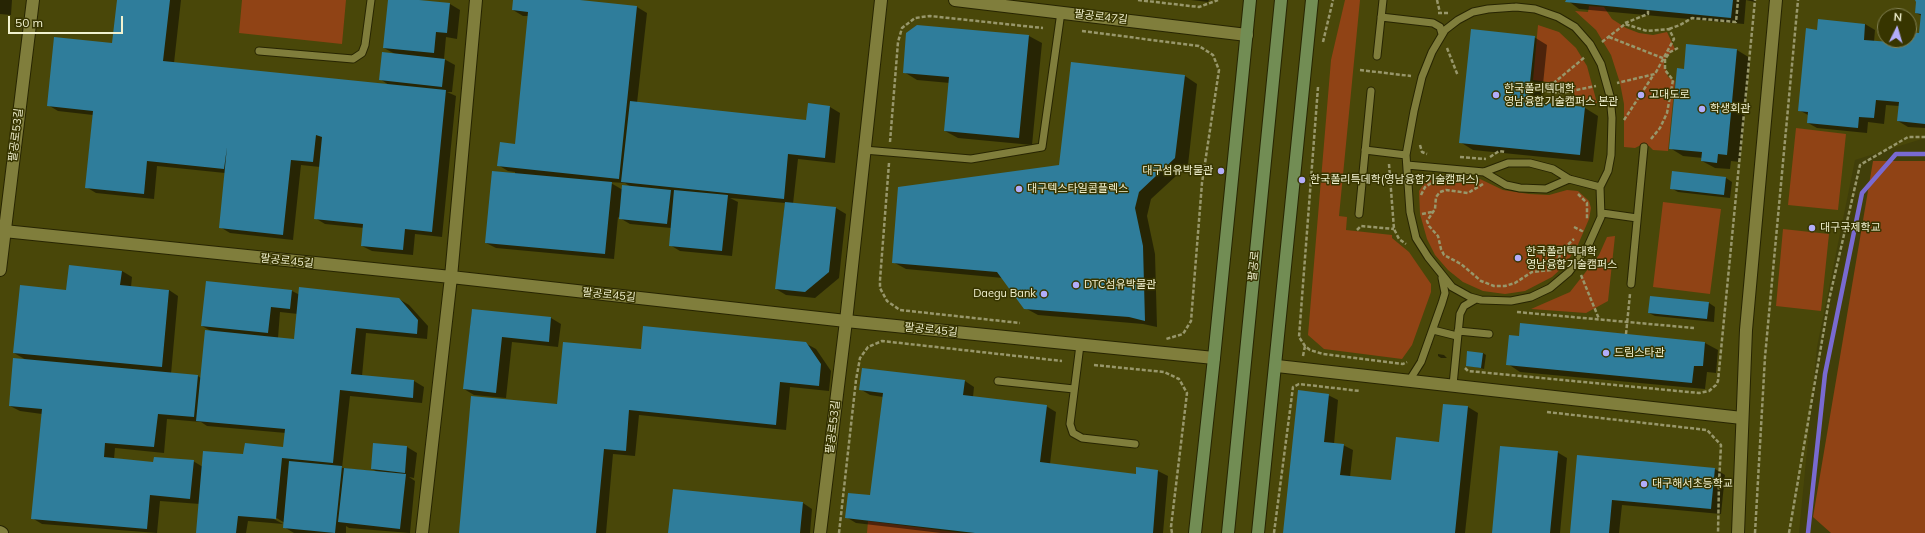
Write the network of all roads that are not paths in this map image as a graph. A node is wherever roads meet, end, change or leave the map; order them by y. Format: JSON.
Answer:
{"nodes":[{"id":1,"x":33,"y":0,"type":"edge"},
{"id":2,"x":371,"y":0,"type":"edge"},
{"id":3,"x":476,"y":0,"type":"edge"},
{"id":4,"x":880,"y":0,"type":"edge"},
{"id":5,"x":955,"y":0,"type":"edge"},
{"id":6,"x":1250,"y":0,"type":"edge"},
{"id":7,"x":1281,"y":0,"type":"edge"},
{"id":8,"x":1312,"y":0,"type":"edge"},
{"id":9,"x":1383,"y":0,"type":"edge"},
{"id":10,"x":1536,"y":0,"type":"edge"},
{"id":11,"x":1776,"y":0,"type":"edge"},
{"id":12,"x":1536,"y":9,"type":"junction"},
{"id":13,"x":1061,"y":12,"type":"junction"},
{"id":14,"x":1381,"y":17,"type":"junction"},
{"id":15,"x":1442,"y":34,"type":"junction"},
{"id":16,"x":1247,"y":35,"type":"junction"},
{"id":17,"x":259,"y":51,"type":"dead end"},
{"id":18,"x":1377,"y":56,"type":"dead end"},
{"id":19,"x":1371,"y":91,"type":"dead end"},
{"id":20,"x":1644,"y":147,"type":"road end"},
{"id":21,"x":864,"y":150,"type":"junction"},
{"id":22,"x":1365,"y":150,"type":"junction"},
{"id":23,"x":1406,"y":155,"type":"junction"},
{"id":24,"x":1407,"y":165,"type":"junction"},
{"id":25,"x":1484,"y":172,"type":"junction"},
{"id":26,"x":1569,"y":179,"type":"junction"},
{"id":27,"x":1600,"y":187,"type":"junction"},
{"id":28,"x":1602,"y":213,"type":"junction"},
{"id":29,"x":1359,"y":214,"type":"dead end"},
{"id":30,"x":1637,"y":218,"type":"junction"},
{"id":31,"x":4,"y":231,"type":"junction"},
{"id":32,"x":0,"y":270,"type":"edge"},
{"id":33,"x":1440,"y":274,"type":"junction"},
{"id":34,"x":451,"y":277,"type":"junction"},
{"id":35,"x":1631,"y":284,"type":"road end"},
{"id":36,"x":1476,"y":299,"type":"junction"},
{"id":37,"x":846,"y":321,"type":"junction"},
{"id":38,"x":1433,"y":330,"type":"junction"},
{"id":39,"x":1458,"y":334,"type":"junction"},
{"id":40,"x":1489,"y":334,"type":"dead end"},
{"id":41,"x":1080,"y":345,"type":"junction"},
{"id":42,"x":1214,"y":358,"type":"junction"},
{"id":43,"x":1277,"y":366,"type":"junction"},
{"id":44,"x":998,"y":381,"type":"dead end"},
{"id":45,"x":1409,"y":381,"type":"junction"},
{"id":46,"x":1453,"y":385,"type":"junction"},
{"id":47,"x":1074,"y":389,"type":"junction"},
{"id":48,"x":1742,"y":418,"type":"junction"},
{"id":49,"x":1135,"y":444,"type":"dead end"},
{"id":50,"x":422,"y":533,"type":"edge"},
{"id":51,"x":820,"y":533,"type":"edge"},
{"id":52,"x":1195,"y":533,"type":"edge"},
{"id":53,"x":1228,"y":533,"type":"edge"},
{"id":54,"x":1258,"y":533,"type":"edge"},
{"id":55,"x":1738,"y":533,"type":"edge"}],
"edges":[{"from":1,"to":31,"type":"street","name":"팔공로53길"},
{"from":2,"to":17,"type":"lane"},
{"from":3,"to":34,"type":"street"},
{"from":4,"to":21,"type":"street","name":"팔공로53길"},
{"from":5,"to":13,"type":"street","name":"팔공로47길"},
{"from":6,"to":16,"type":"main road"},
{"from":7,"to":53,"type":"main road","name":"팔공로"},
{"from":8,"to":43,"type":"main road"},
{"from":9,"to":14,"type":"lane"},
{"from":10,"to":12,"type":"lane"},
{"from":11,"to":48,"type":"street"},
{"from":12,"to":15,"type":"lane"},
{"from":12,"to":27,"type":"lane"},
{"from":13,"to":16,"type":"street","name":"팔공로47길"},
{"from":13,"to":21,"type":"lane"},
{"from":14,"to":15,"type":"lane"},
{"from":14,"to":18,"type":"lane"},
{"from":15,"to":23,"type":"lane"},
{"from":16,"to":42,"type":"main road"},
{"from":19,"to":22,"type":"lane"},
{"from":20,"to":30,"type":"lane"},
{"from":21,"to":37,"type":"street","name":"팔공로53길"},
{"from":22,"to":23,"type":"lane"},
{"from":22,"to":29,"type":"lane"},
{"from":23,"to":24,"type":"lane"},
{"from":24,"to":25,"type":"lane"},
{"from":24,"to":33,"type":"lane"},
{"from":25,"to":26,"type":"lane"},
{"from":25,"to":26,"type":"lane"},
{"from":26,"to":27,"type":"lane"},
{"from":27,"to":28,"type":"lane"},
{"from":28,"to":30,"type":"lane"},
{"from":28,"to":36,"type":"lane"},
{"from":30,"to":35,"type":"lane"},
{"from":31,"to":32,"type":"street","name":"팔공로53길"},
{"from":31,"to":34,"type":"street","name":"팔공로45길"},
{"from":33,"to":36,"type":"lane"},
{"from":33,"to":38,"type":"lane"},
{"from":34,"to":37,"type":"street","name":"팔공로45길"},
{"from":34,"to":50,"type":"street"},
{"from":36,"to":39,"type":"lane"},
{"from":37,"to":41,"type":"street","name":"팔공로45길"},
{"from":37,"to":51,"type":"street","name":"팔공로53길"},
{"from":38,"to":39,"type":"lane"},
{"from":38,"to":45,"type":"lane"},
{"from":39,"to":40,"type":"lane"},
{"from":39,"to":46,"type":"lane"},
{"from":41,"to":42,"type":"street","name":"팔공로45길"},
{"from":41,"to":47,"type":"lane"},
{"from":42,"to":52,"type":"main road"},
{"from":43,"to":45,"type":"street"},
{"from":43,"to":54,"type":"main road"},
{"from":44,"to":47,"type":"lane"},
{"from":45,"to":46,"type":"street"},
{"from":46,"to":48,"type":"street"},
{"from":47,"to":49,"type":"lane"},
{"from":48,"to":55,"type":"street"}]}
